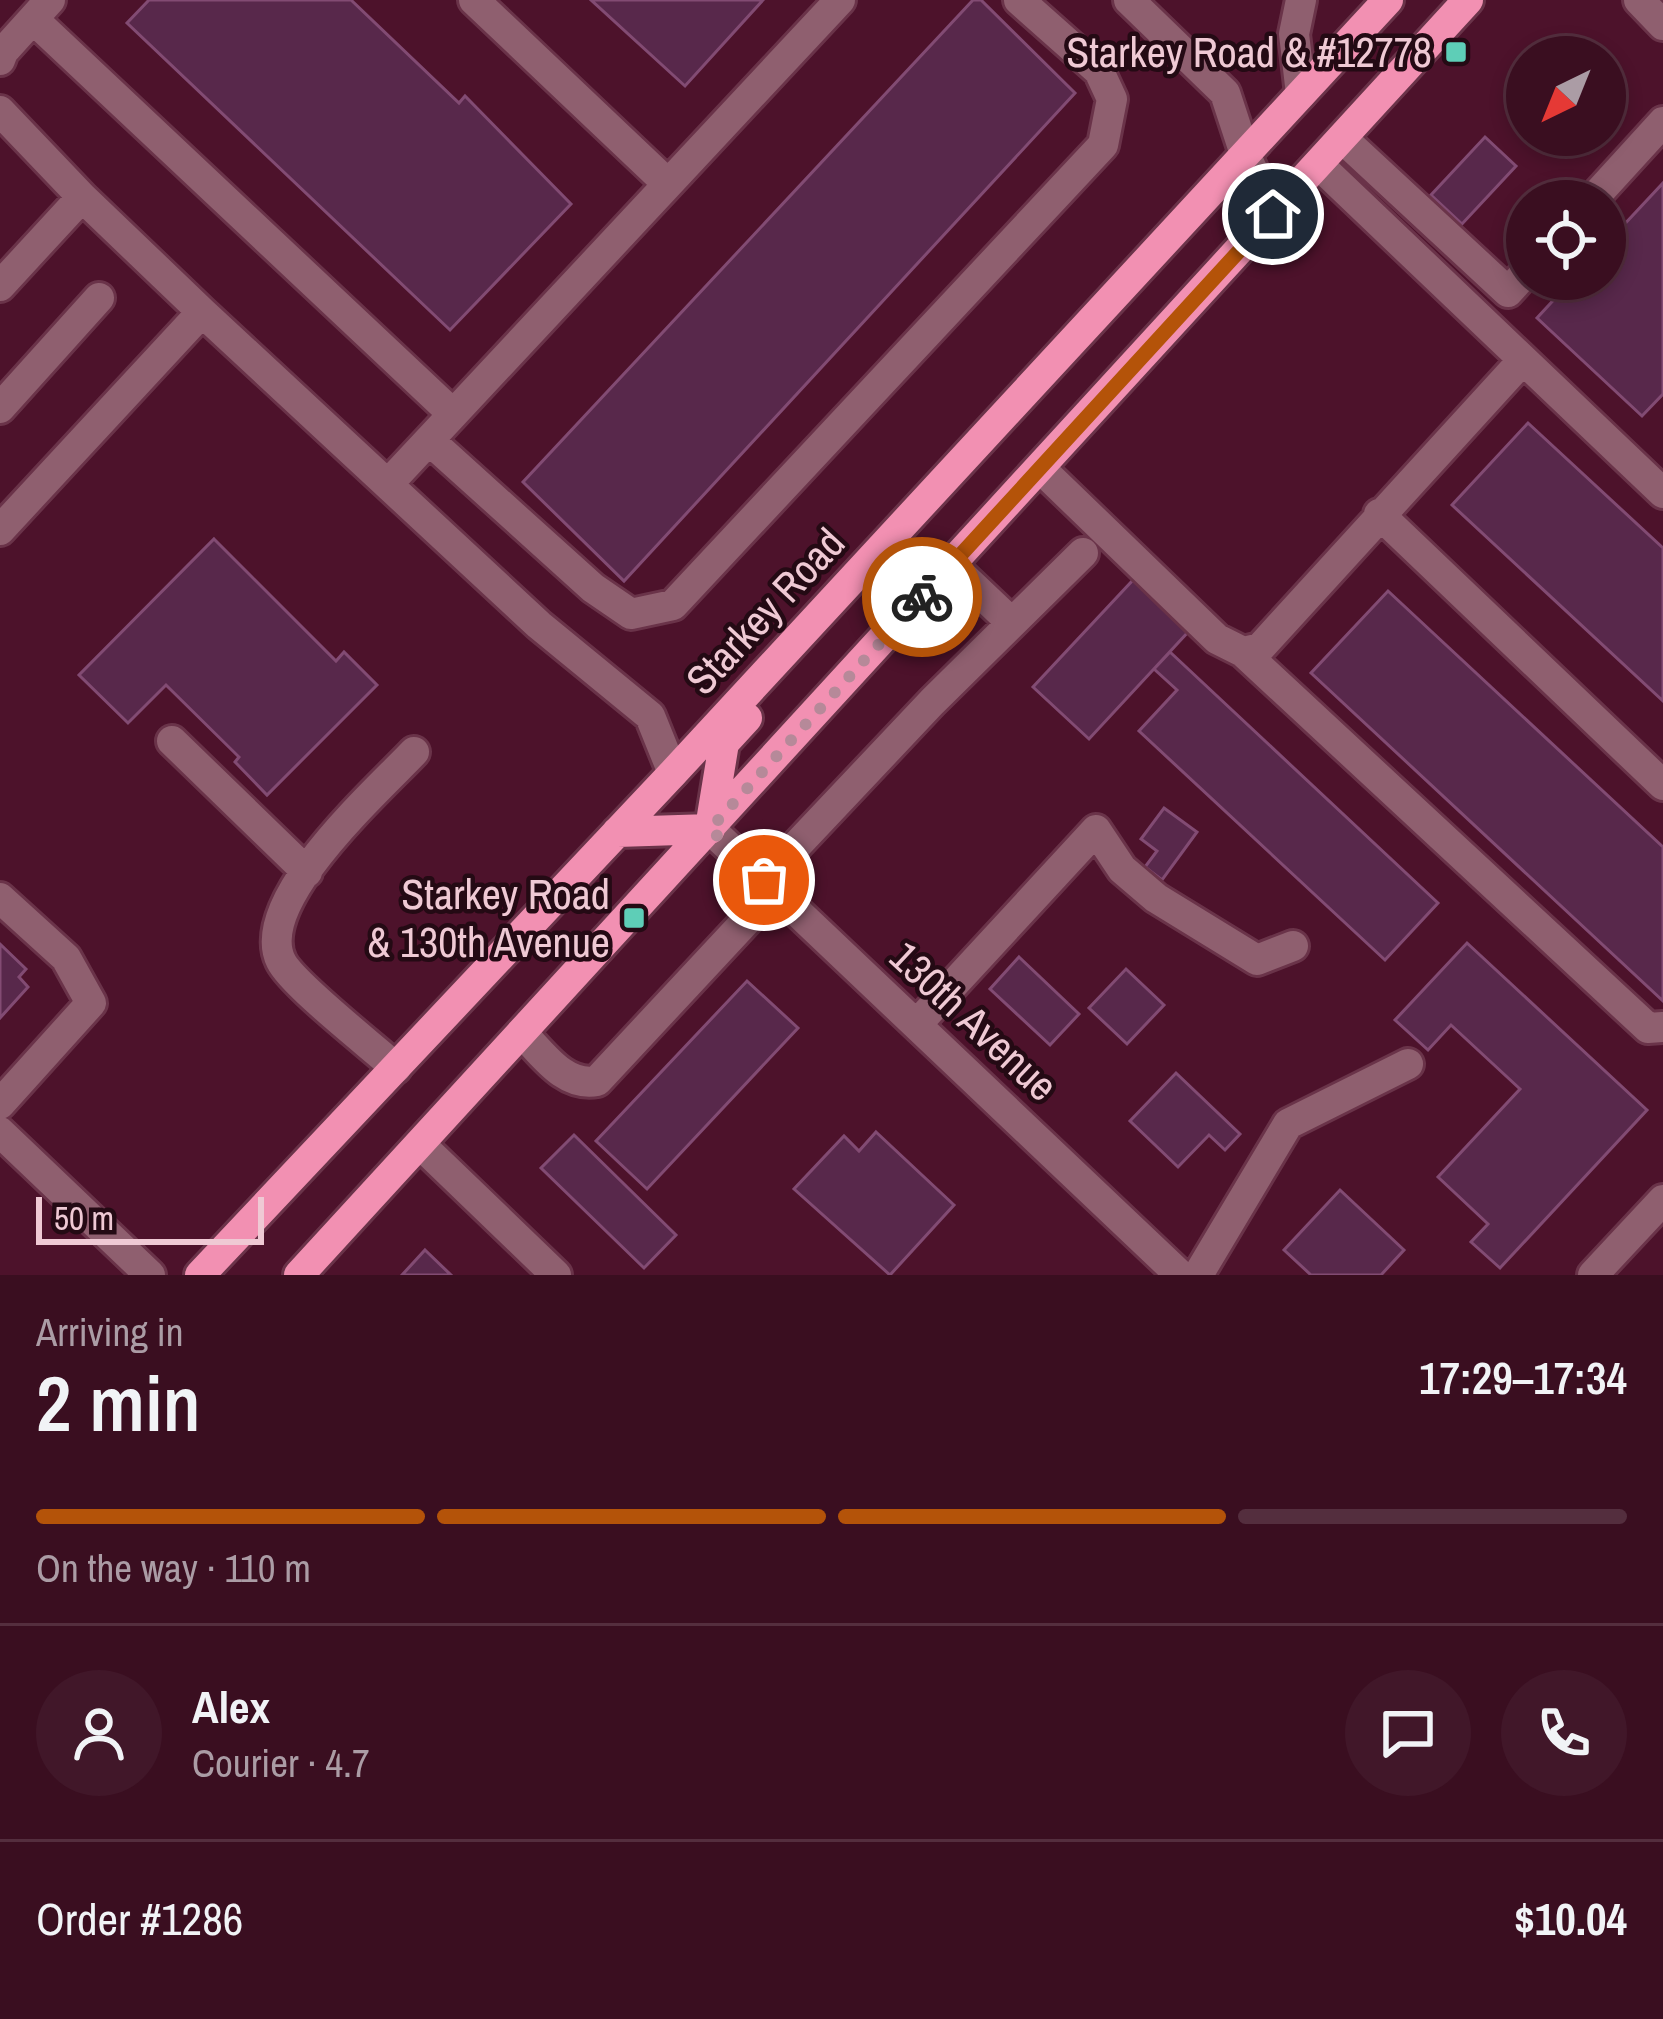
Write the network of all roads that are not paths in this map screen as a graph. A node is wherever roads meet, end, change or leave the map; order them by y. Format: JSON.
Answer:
{"nodes":[{"id":1,"x":474,"y":0,"type":"edge"},
{"id":2,"x":840,"y":0,"type":"edge"},
{"id":3,"x":1019,"y":0,"type":"edge"},
{"id":4,"x":1129,"y":0,"type":"edge"},
{"id":5,"x":1300,"y":0,"type":"edge"},
{"id":6,"x":1388,"y":0,"type":"edge"},
{"id":7,"x":1468,"y":0,"type":"edge"},
{"id":8,"x":1639,"y":0,"type":"edge"},
{"id":9,"x":41,"y":9,"type":"edge"},
{"id":10,"x":1663,"y":25,"type":"edge"},
{"id":11,"x":0,"y":60,"type":"edge"},
{"id":12,"x":1300,"y":94,"type":"junction"},
{"id":13,"x":0,"y":111,"type":"edge"},
{"id":14,"x":1663,"y":122,"type":"edge"},
{"id":15,"x":1342,"y":138,"type":"junction"},
{"id":16,"x":1245,"y":154,"type":"junction"},
{"id":17,"x":1318,"y":164,"type":"junction"},
{"id":18,"x":1610,"y":180,"type":"edge"},
{"id":19,"x":668,"y":184,"type":"junction"},
{"id":20,"x":82,"y":197,"type":"junction"},
{"id":21,"x":1273,"y":214,"type":"junction"},
{"id":22,"x":0,"y":286,"type":"edge"},
{"id":23,"x":1506,"y":290,"type":"edge"},
{"id":24,"x":99,"y":298,"type":"dead end"},
{"id":25,"x":202,"y":312,"type":"junction"},
{"id":26,"x":1522,"y":362,"type":"junction"},
{"id":27,"x":0,"y":409,"type":"edge"},
{"id":28,"x":453,"y":414,"type":"junction"},
{"id":29,"x":429,"y":440,"type":"junction"},
{"id":30,"x":1040,"y":468,"type":"junction"},
{"id":31,"x":388,"y":484,"type":"junction"},
{"id":32,"x":1663,"y":494,"type":"edge"},
{"id":33,"x":1379,"y":514,"type":"junction"},
{"id":34,"x":0,"y":530,"type":"edge"},
{"id":35,"x":1083,"y":553,"type":"dead end"},
{"id":36,"x":951,"y":565,"type":"junction"},
{"id":37,"x":840,"y":592,"type":"junction"},
{"id":38,"x":1011,"y":622,"type":"junction"},
{"id":39,"x":1243,"y":652,"type":"junction"},
{"id":40,"x":172,"y":741,"type":"dead end"},
{"id":41,"x":414,"y":752,"type":"dead end"},
{"id":42,"x":673,"y":773,"type":"junction"},
{"id":43,"x":1663,"y":784,"type":"edge"},
{"id":44,"x":710,"y":829,"type":"junction"},
{"id":45,"x":617,"y":832,"type":"junction"},
{"id":46,"x":307,"y":872,"type":"junction"},
{"id":47,"x":769,"y":885,"type":"junction"},
{"id":48,"x":0,"y":898,"type":"edge"},
{"id":49,"x":1293,"y":946,"type":"dead end"},
{"id":50,"x":916,"y":1024,"type":"junction"},
{"id":51,"x":1663,"y":1027,"type":"edge"},
{"id":52,"x":522,"y":1033,"type":"junction"},
{"id":53,"x":1408,"y":1064,"type":"dead end"},
{"id":54,"x":396,"y":1067,"type":"junction"},
{"id":55,"x":0,"y":1104,"type":"edge"},
{"id":56,"x":0,"y":1132,"type":"edge"},
{"id":57,"x":420,"y":1144,"type":"junction"},
{"id":58,"x":1663,"y":1200,"type":"edge"},
{"id":59,"x":149,"y":1275,"type":"edge"},
{"id":60,"x":200,"y":1275,"type":"edge"},
{"id":61,"x":299,"y":1275,"type":"edge"},
{"id":62,"x":556,"y":1275,"type":"edge"},
{"id":63,"x":1180,"y":1275,"type":"edge"},
{"id":64,"x":1198,"y":1275,"type":"edge"},
{"id":65,"x":1593,"y":1275,"type":"edge"}],
"edges":[{"from":1,"to":19,"type":"street"},
{"from":2,"to":19,"type":"street"},
{"from":3,"to":29,"type":"street"},
{"from":4,"to":16,"type":"street"},
{"from":5,"to":12,"type":"street"},
{"from":6,"to":12,"type":"main road","name":"Starkey Road"},
{"from":7,"to":15,"type":"main road"},
{"from":8,"to":10,"type":"street"},
{"from":9,"to":11,"type":"street"},
{"from":9,"to":28,"type":"street"},
{"from":12,"to":16,"type":"main road","name":"Starkey Road"},
{"from":13,"to":20,"type":"street"},
{"from":14,"to":18,"type":"street"},
{"from":15,"to":17,"type":"main road"},
{"from":15,"to":23,"type":"street"},
{"from":16,"to":21,"type":"street"},
{"from":16,"to":37,"type":"main road","name":"Starkey Road"},
{"from":17,"to":21,"type":"main road"},
{"from":17,"to":26,"type":"street"},
{"from":19,"to":28,"type":"street"},
{"from":20,"to":22,"type":"street"},
{"from":20,"to":25,"type":"street"},
{"from":21,"to":30,"type":"main road"},
{"from":24,"to":27,"type":"street"},
{"from":25,"to":31,"type":"street"},
{"from":25,"to":34,"type":"street"},
{"from":26,"to":32,"type":"street"},
{"from":26,"to":33,"type":"street"},
{"from":28,"to":29,"type":"street"},
{"from":29,"to":31,"type":"street"},
{"from":30,"to":36,"type":"main road"},
{"from":30,"to":39,"type":"street"},
{"from":31,"to":42,"type":"street"},
{"from":33,"to":39,"type":"street"},
{"from":33,"to":43,"type":"street"},
{"from":35,"to":38,"type":"street"},
{"from":36,"to":38,"type":"street"},
{"from":36,"to":44,"type":"main road"},
{"from":37,"to":42,"type":"main road","name":"Starkey Road"},
{"from":37,"to":44,"type":"main road"},
{"from":38,"to":47,"type":"street"},
{"from":39,"to":51,"type":"street"},
{"from":40,"to":46,"type":"street"},
{"from":41,"to":46,"type":"street"},
{"from":42,"to":45,"type":"main road","name":"Starkey Road"},
{"from":44,"to":45,"type":"main road"},
{"from":44,"to":47,"type":"street","name":"130th Avenue"},
{"from":44,"to":52,"type":"main road"},
{"from":45,"to":54,"type":"main road","name":"Starkey Road"},
{"from":46,"to":54,"type":"street"},
{"from":47,"to":50,"type":"street","name":"130th Avenue"},
{"from":47,"to":52,"type":"street"},
{"from":48,"to":55,"type":"street"},
{"from":49,"to":50,"type":"street"},
{"from":50,"to":63,"type":"street","name":"130th Avenue"},
{"from":52,"to":57,"type":"main road"},
{"from":53,"to":64,"type":"street"},
{"from":54,"to":60,"type":"main road","name":"Starkey Road"},
{"from":56,"to":59,"type":"street"},
{"from":57,"to":61,"type":"main road"},
{"from":57,"to":62,"type":"street"},
{"from":58,"to":65,"type":"street"}]}
